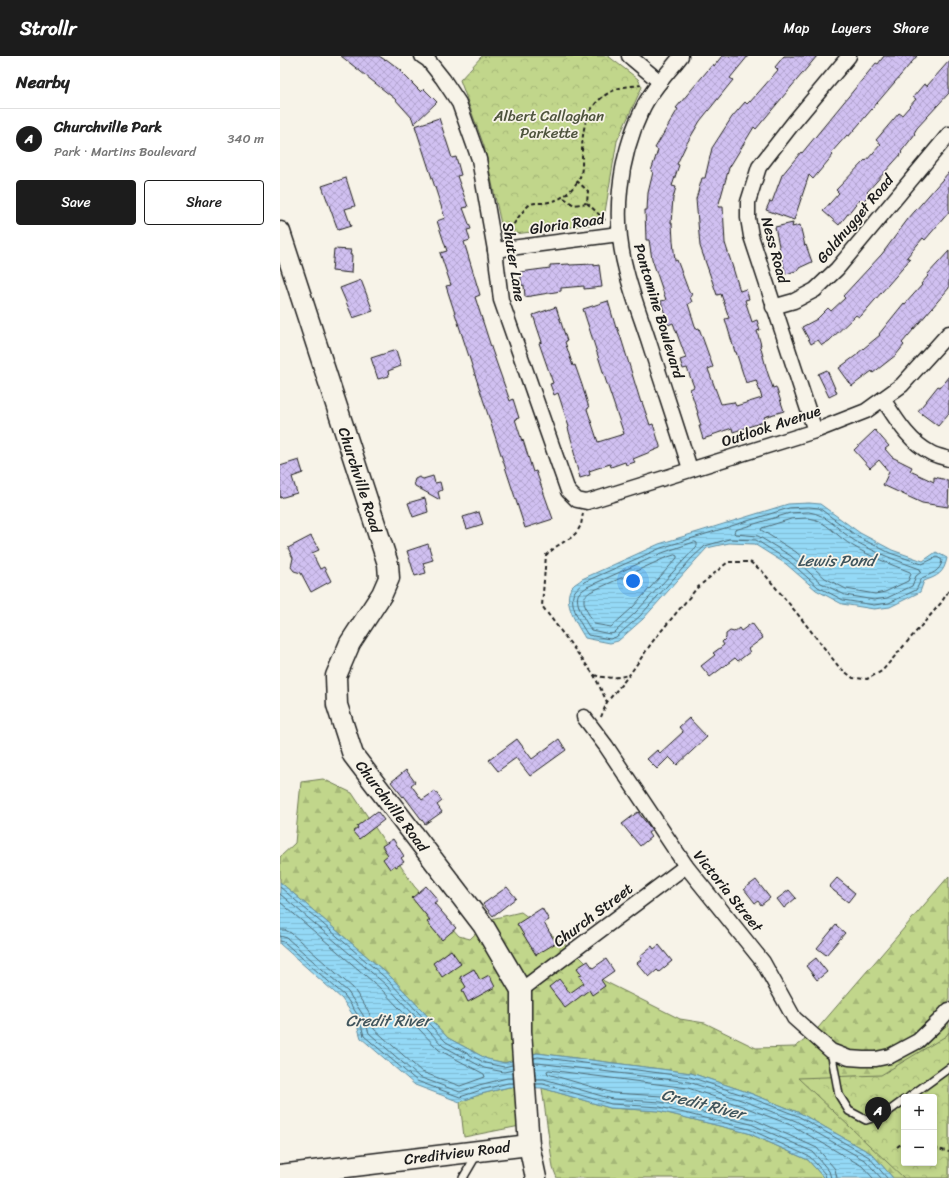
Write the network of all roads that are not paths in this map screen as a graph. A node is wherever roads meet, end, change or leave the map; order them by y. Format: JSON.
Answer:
{"nodes":[{"id":1,"x":422,"y":56,"type":"edge"},
{"id":2,"x":629,"y":56,"type":"edge"},
{"id":3,"x":682,"y":56,"type":"edge"},
{"id":4,"x":849,"y":56,"type":"edge"},
{"id":5,"x":660,"y":82,"type":"junction"},
{"id":6,"x":949,"y":134,"type":"edge"},
{"id":7,"x":280,"y":232,"type":"edge"},
{"id":8,"x":619,"y":234,"type":"junction"},
{"id":9,"x":495,"y":250,"type":"junction"},
{"id":10,"x":773,"y":307,"type":"junction"},
{"id":11,"x":949,"y":333,"type":"edge"},
{"id":12,"x":883,"y":399,"type":"junction"},
{"id":13,"x":815,"y":431,"type":"junction"},
{"id":14,"x":949,"y":459,"type":"edge"},
{"id":15,"x":690,"y":469,"type":"junction"},
{"id":16,"x":582,"y":501,"type":"joint"},
{"id":17,"x":584,"y":717,"type":"dead end"},
{"id":18,"x":686,"y":866,"type":"junction"},
{"id":19,"x":521,"y":990,"type":"junction"},
{"id":20,"x":949,"y":1010,"type":"edge"},
{"id":21,"x":831,"y":1051,"type":"junction"},
{"id":22,"x":949,"y":1068,"type":"edge"},
{"id":23,"x":913,"y":1094,"type":"edge"},
{"id":24,"x":901,"y":1102,"type":"edge"},
{"id":25,"x":529,"y":1144,"type":"junction"},
{"id":26,"x":480,"y":1150,"type":"junction"},
{"id":27,"x":280,"y":1175,"type":"edge"},
{"id":28,"x":463,"y":1178,"type":"edge"},
{"id":29,"x":536,"y":1178,"type":"edge"}],
"edges":[{"from":1,"to":9,"type":"street","name":"Shuter Lane"},
{"from":2,"to":5,"type":"street"},
{"from":3,"to":5,"type":"street","name":"Pantomine Boulevard"},
{"from":4,"to":10,"type":"street","name":"Ness Road"},
{"from":5,"to":8,"type":"street","name":"Pantomine Boulevard"},
{"from":6,"to":10,"type":"street","name":"Goldnugget Road"},
{"from":7,"to":19,"type":"street","name":"Churchville Road"},
{"from":8,"to":9,"type":"street","name":"Gloria Road"},
{"from":8,"to":15,"type":"street","name":"Pantomine Boulevard"},
{"from":9,"to":16,"type":"street","name":"Shuter Lane"},
{"from":10,"to":13,"type":"street","name":"Ness Road"},
{"from":11,"to":12,"type":"street","name":"Outlook Avenue"},
{"from":12,"to":13,"type":"street","name":"Outlook Avenue"},
{"from":12,"to":14,"type":"street"},
{"from":13,"to":15,"type":"street","name":"Outlook Avenue"},
{"from":15,"to":16,"type":"street","name":"Outlook Avenue"},
{"from":17,"to":18,"type":"street","name":"Victoria Street"},
{"from":18,"to":19,"type":"street","name":"Church Street"},
{"from":18,"to":21,"type":"street","name":"Victoria Street"},
{"from":19,"to":25,"type":"street"},
{"from":20,"to":21,"type":"street"},
{"from":21,"to":24,"type":"lane"},
{"from":22,"to":23,"type":"lane"},
{"from":25,"to":26,"type":"street","name":"Creditview Road"},
{"from":25,"to":29,"type":"street","name":"Creditview Road"},
{"from":26,"to":27,"type":"street","name":"Creditview Road"},
{"from":26,"to":28,"type":"lane"}]}
